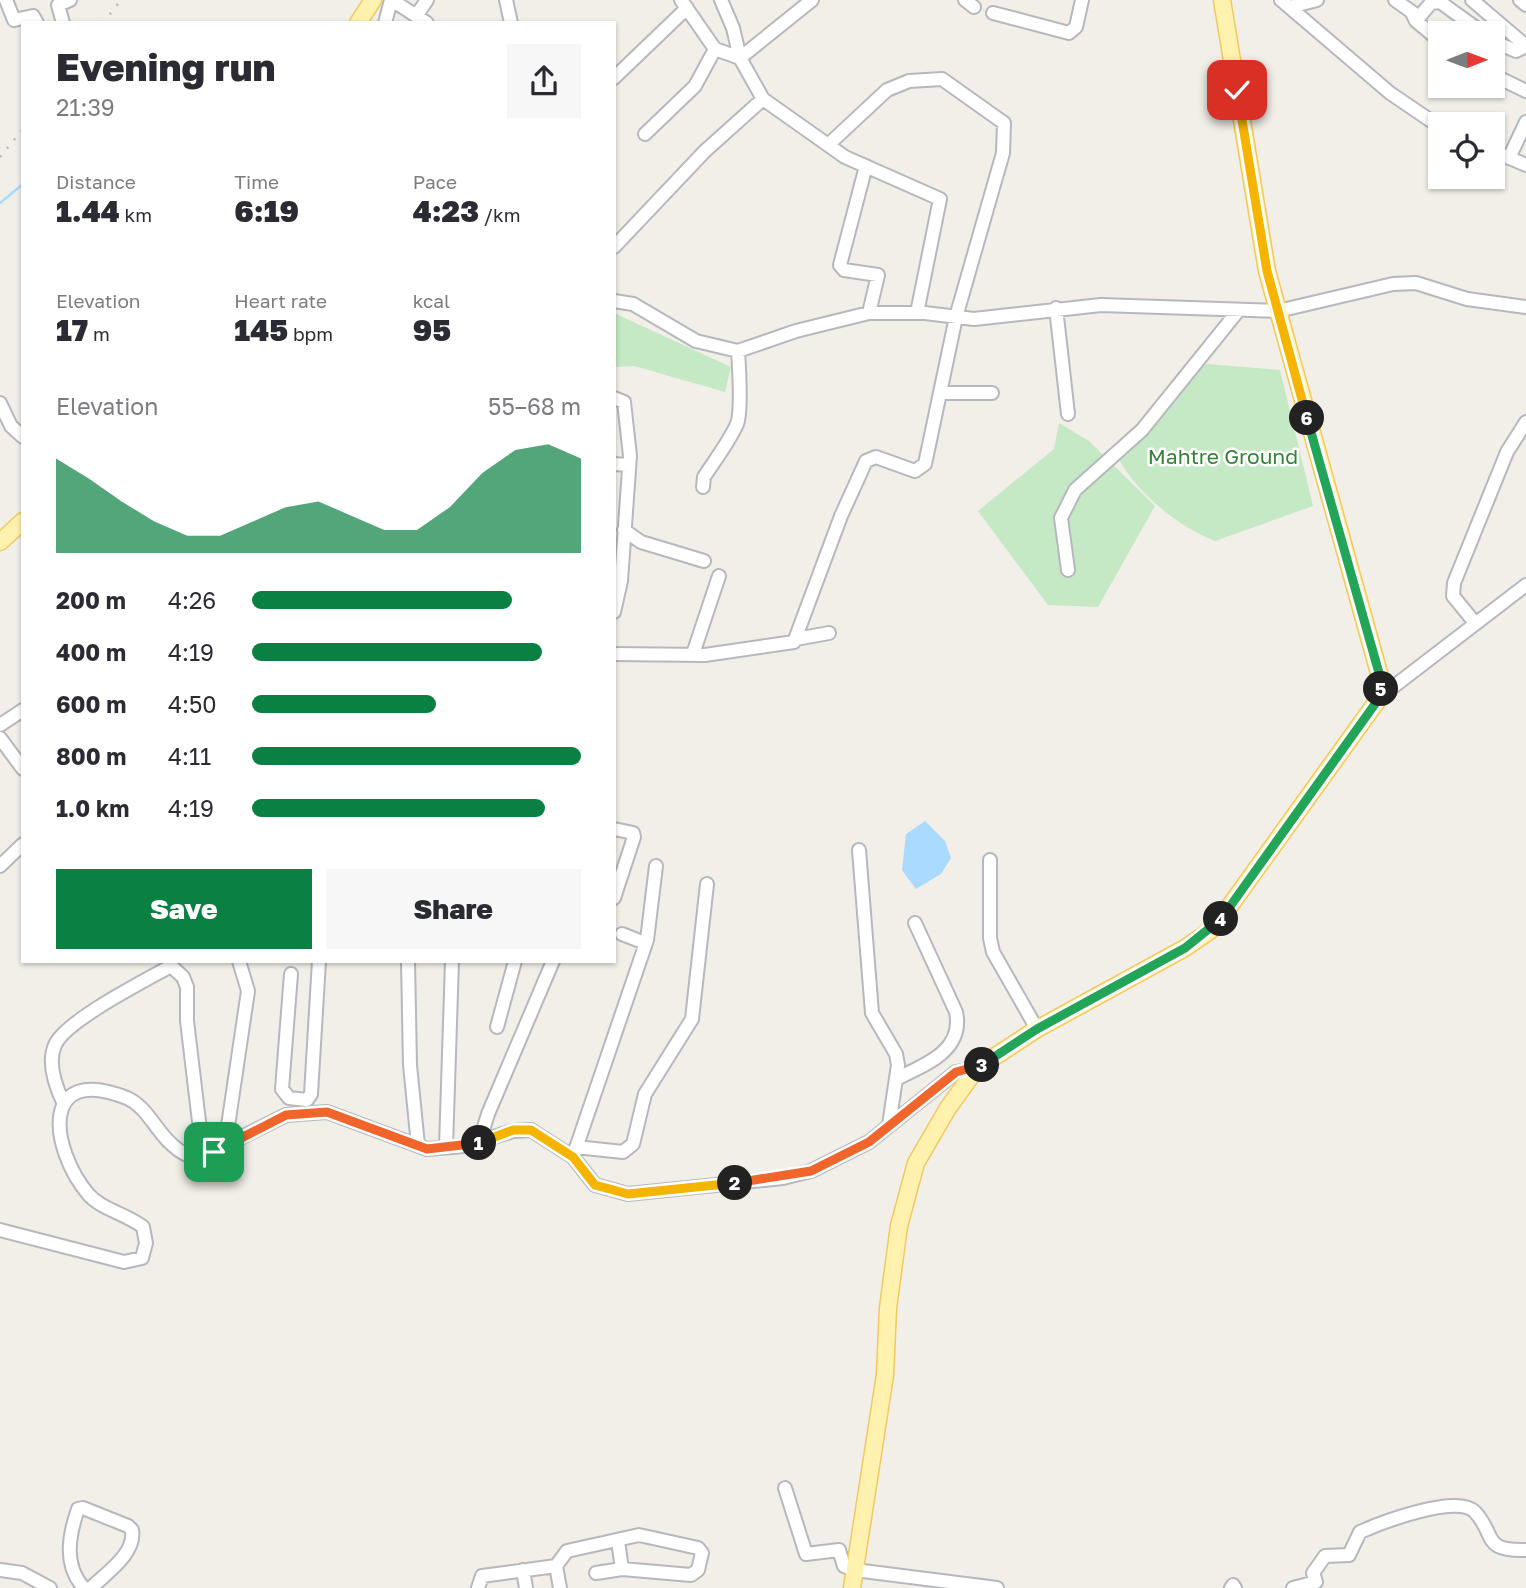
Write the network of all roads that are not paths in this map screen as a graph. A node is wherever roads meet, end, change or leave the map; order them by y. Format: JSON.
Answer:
{"nodes":[{"id":1,"x":6,"y":0,"type":"edge"},
{"id":2,"x":70,"y":0,"type":"edge"},
{"id":3,"x":360,"y":0,"type":"edge"},
{"id":4,"x":373,"y":0,"type":"edge"},
{"id":5,"x":392,"y":0,"type":"edge"},
{"id":6,"x":428,"y":0,"type":"edge"},
{"id":7,"x":506,"y":0,"type":"edge"},
{"id":8,"x":721,"y":0,"type":"edge"},
{"id":9,"x":812,"y":0,"type":"edge"},
{"id":10,"x":1082,"y":0,"type":"edge"},
{"id":11,"x":1222,"y":0,"type":"edge"},
{"id":12,"x":1317,"y":0,"type":"edge"},
{"id":13,"x":1395,"y":0,"type":"edge"},
{"id":14,"x":1472,"y":0,"type":"edge"},
{"id":15,"x":1520,"y":0,"type":"edge"},
{"id":16,"x":1285,"y":3,"type":"edge"},
{"id":17,"x":684,"y":4,"type":"edge"},
{"id":18,"x":1526,"y":5,"type":"edge"},
{"id":19,"x":993,"y":13,"type":"dead end"},
{"id":20,"x":1413,"y":15,"type":"junction"},
{"id":21,"x":422,"y":19,"type":"edge"},
{"id":22,"x":36,"y":21,"type":"edge"},
{"id":23,"x":62,"y":21,"type":"edge"},
{"id":24,"x":346,"y":21,"type":"edge"},
{"id":25,"x":359,"y":21,"type":"edge"},
{"id":26,"x":386,"y":21,"type":"edge"},
{"id":27,"x":511,"y":21,"type":"edge"},
{"id":28,"x":1465,"y":21,"type":"edge"},
{"id":29,"x":1428,"y":31,"type":"edge"},
{"id":30,"x":1505,"y":43,"type":"edge"},
{"id":31,"x":715,"y":49,"type":"junction"},
{"id":32,"x":1525,"y":49,"type":"edge"},
{"id":33,"x":740,"y":58,"type":"junction"},
{"id":34,"x":616,"y":76,"type":"edge"},
{"id":35,"x":1505,"y":81,"type":"edge"},
{"id":36,"x":1526,"y":91,"type":"edge"},
{"id":37,"x":763,"y":99,"type":"junction"},
{"id":38,"x":1428,"y":119,"type":"edge"},
{"id":39,"x":1526,"y":122,"type":"edge"},
{"id":40,"x":645,"y":134,"type":"dead end"},
{"id":41,"x":1523,"y":138,"type":"edge"},
{"id":42,"x":828,"y":145,"type":"junction"},
{"id":43,"x":1505,"y":156,"type":"edge"},
{"id":44,"x":1509,"y":158,"type":"junction"},
{"id":45,"x":1526,"y":165,"type":"edge"},
{"id":46,"x":866,"y":166,"type":"junction"},
{"id":47,"x":616,"y":245,"type":"edge"},
{"id":48,"x":616,"y":301,"type":"edge"},
{"id":49,"x":1526,"y":307,"type":"edge"},
{"id":50,"x":1056,"y":308,"type":"junction"},
{"id":51,"x":1238,"y":311,"type":"junction"},
{"id":52,"x":1278,"y":312,"type":"junction"},
{"id":53,"x":869,"y":313,"type":"junction"},
{"id":54,"x":917,"y":313,"type":"junction"},
{"id":55,"x":956,"y":317,"type":"junction"},
{"id":56,"x":738,"y":351,"type":"junction"},
{"id":57,"x":940,"y":393,"type":"junction"},
{"id":58,"x":992,"y":393,"type":"dead end"},
{"id":59,"x":616,"y":399,"type":"edge"},
{"id":60,"x":0,"y":403,"type":"edge"},
{"id":61,"x":1068,"y":414,"type":"dead end"},
{"id":62,"x":1526,"y":422,"type":"edge"},
{"id":63,"x":21,"y":435,"type":"edge"},
{"id":64,"x":616,"y":464,"type":"edge"},
{"id":65,"x":628,"y":465,"type":"junction"},
{"id":66,"x":703,"y":487,"type":"dead end"},
{"id":67,"x":21,"y":523,"type":"edge"},
{"id":68,"x":624,"y":530,"type":"junction"},
{"id":69,"x":21,"y":537,"type":"edge"},
{"id":70,"x":0,"y":542,"type":"edge"},
{"id":71,"x":0,"y":554,"type":"edge"},
{"id":72,"x":705,"y":561,"type":"dead end"},
{"id":73,"x":1068,"y":570,"type":"dead end"},
{"id":74,"x":719,"y":576,"type":"dead end"},
{"id":75,"x":1526,"y":585,"type":"edge"},
{"id":76,"x":616,"y":603,"type":"edge"},
{"id":77,"x":1475,"y":622,"type":"junction"},
{"id":78,"x":829,"y":633,"type":"dead end"},
{"id":79,"x":796,"y":639,"type":"junction"},
{"id":80,"x":616,"y":654,"type":"edge"},
{"id":81,"x":693,"y":654,"type":"junction"},
{"id":82,"x":1380,"y":697,"type":"junction"},
{"id":83,"x":21,"y":711,"type":"edge"},
{"id":84,"x":0,"y":725,"type":"edge"},
{"id":85,"x":0,"y":738,"type":"edge"},
{"id":86,"x":21,"y":766,"type":"edge"},
{"id":87,"x":616,"y":830,"type":"edge"},
{"id":88,"x":21,"y":846,"type":"edge"},
{"id":89,"x":859,"y":850,"type":"dead end"},
{"id":90,"x":990,"y":860,"type":"dead end"},
{"id":91,"x":0,"y":866,"type":"edge"},
{"id":92,"x":656,"y":866,"type":"dead end"},
{"id":93,"x":708,"y":884,"type":"dead end"},
{"id":94,"x":616,"y":892,"type":"edge"},
{"id":95,"x":915,"y":923,"type":"dead end"},
{"id":96,"x":622,"y":934,"type":"dead end"},
{"id":97,"x":646,"y":943,"type":"junction"},
{"id":98,"x":172,"y":963,"type":"edge"},
{"id":99,"x":175,"y":963,"type":"edge"},
{"id":100,"x":240,"y":963,"type":"edge"},
{"id":101,"x":319,"y":963,"type":"edge"},
{"id":102,"x":408,"y":963,"type":"edge"},
{"id":103,"x":452,"y":963,"type":"edge"},
{"id":104,"x":514,"y":963,"type":"edge"},
{"id":105,"x":552,"y":963,"type":"edge"},
{"id":106,"x":291,"y":974,"type":"dead end"},
{"id":107,"x":497,"y":1027,"type":"dead end"},
{"id":108,"x":1037,"y":1029,"type":"junction"},
{"id":109,"x":977,"y":1068,"type":"junction"},
{"id":110,"x":898,"y":1078,"type":"junction"},
{"id":111,"x":63,"y":1102,"type":"junction"},
{"id":112,"x":889,"y":1125,"type":"junction"},
{"id":113,"x":479,"y":1143,"type":"junction"},
{"id":114,"x":225,"y":1146,"type":"junction"},
{"id":115,"x":418,"y":1146,"type":"junction"},
{"id":116,"x":446,"y":1147,"type":"junction"},
{"id":117,"x":575,"y":1152,"type":"junction"},
{"id":118,"x":203,"y":1155,"type":"junction"},
{"id":119,"x":0,"y":1230,"type":"edge"},
{"id":120,"x":785,"y":1488,"type":"dead end"},
{"id":121,"x":618,"y":1541,"type":"junction"},
{"id":122,"x":1526,"y":1550,"type":"edge"},
{"id":123,"x":556,"y":1566,"type":"junction"},
{"id":124,"x":622,"y":1569,"type":"junction"},
{"id":125,"x":0,"y":1570,"type":"edge"},
{"id":126,"x":523,"y":1570,"type":"junction"},
{"id":127,"x":855,"y":1570,"type":"junction"},
{"id":128,"x":596,"y":1573,"type":"dead end"},
{"id":129,"x":50,"y":1588,"type":"edge"},
{"id":130,"x":84,"y":1588,"type":"edge"},
{"id":131,"x":91,"y":1588,"type":"edge"},
{"id":132,"x":478,"y":1588,"type":"edge"},
{"id":133,"x":526,"y":1588,"type":"edge"},
{"id":134,"x":560,"y":1588,"type":"edge"},
{"id":135,"x":852,"y":1588,"type":"edge"},
{"id":136,"x":997,"y":1588,"type":"edge"},
{"id":137,"x":1293,"y":1588,"type":"edge"}],
"edges":[{"from":1,"to":22,"type":"street"},
{"from":2,"to":23,"type":"street"},
{"from":3,"to":24,"type":"main road"},
{"from":4,"to":25,"type":"main road"},
{"from":5,"to":21,"type":"street"},
{"from":5,"to":26,"type":"street"},
{"from":6,"to":21,"type":"street"},
{"from":7,"to":27,"type":"street"},
{"from":8,"to":33,"type":"street"},
{"from":9,"to":33,"type":"street"},
{"from":10,"to":19,"type":"street"},
{"from":11,"to":52,"type":"main road"},
{"from":12,"to":16,"type":"street"},
{"from":13,"to":20,"type":"street"},
{"from":14,"to":32,"type":"street"},
{"from":15,"to":18,"type":"street"},
{"from":16,"to":38,"type":"street"},
{"from":17,"to":31,"type":"street"},
{"from":17,"to":34,"type":"street"},
{"from":20,"to":28,"type":"street"},
{"from":20,"to":29,"type":"street"},
{"from":30,"to":32,"type":"street"},
{"from":31,"to":33,"type":"street"},
{"from":31,"to":40,"type":"street"},
{"from":33,"to":37,"type":"street"},
{"from":35,"to":36,"type":"street"},
{"from":37,"to":42,"type":"street"},
{"from":37,"to":47,"type":"street"},
{"from":39,"to":41,"type":"street"},
{"from":41,"to":44,"type":"street"},
{"from":42,"to":46,"type":"street"},
{"from":42,"to":55,"type":"street"},
{"from":43,"to":44,"type":"street"},
{"from":44,"to":45,"type":"street"},
{"from":46,"to":53,"type":"street"},
{"from":46,"to":54,"type":"street"},
{"from":48,"to":56,"type":"street"},
{"from":49,"to":52,"type":"street"},
{"from":50,"to":51,"type":"street"},
{"from":50,"to":55,"type":"street"},
{"from":50,"to":61,"type":"street"},
{"from":51,"to":52,"type":"street"},
{"from":51,"to":73,"type":"street"},
{"from":52,"to":82,"type":"main road"},
{"from":53,"to":54,"type":"street"},
{"from":53,"to":56,"type":"street"},
{"from":54,"to":55,"type":"street"},
{"from":55,"to":57,"type":"street"},
{"from":56,"to":66,"type":"street"},
{"from":57,"to":58,"type":"street"},
{"from":57,"to":79,"type":"street"},
{"from":59,"to":65,"type":"street"},
{"from":60,"to":63,"type":"street"},
{"from":62,"to":77,"type":"street"},
{"from":64,"to":65,"type":"street"},
{"from":65,"to":68,"type":"street"},
{"from":67,"to":70,"type":"main road"},
{"from":68,"to":72,"type":"street"},
{"from":68,"to":76,"type":"street"},
{"from":69,"to":71,"type":"main road"},
{"from":74,"to":81,"type":"street"},
{"from":75,"to":77,"type":"street"},
{"from":77,"to":82,"type":"street"},
{"from":78,"to":79,"type":"street"},
{"from":79,"to":81,"type":"street"},
{"from":80,"to":81,"type":"street"},
{"from":82,"to":108,"type":"main road"},
{"from":83,"to":84,"type":"street"},
{"from":85,"to":86,"type":"street"},
{"from":87,"to":94,"type":"street"},
{"from":88,"to":91,"type":"street"},
{"from":89,"to":110,"type":"street"},
{"from":90,"to":108,"type":"street"},
{"from":92,"to":97,"type":"street"},
{"from":93,"to":117,"type":"street"},
{"from":95,"to":110,"type":"street"},
{"from":96,"to":97,"type":"street"},
{"from":97,"to":117,"type":"street"},
{"from":98,"to":111,"type":"street"},
{"from":99,"to":118,"type":"street"},
{"from":100,"to":114,"type":"street"},
{"from":101,"to":106,"type":"street"},
{"from":102,"to":115,"type":"street"},
{"from":103,"to":116,"type":"street"},
{"from":104,"to":107,"type":"street"},
{"from":105,"to":113,"type":"street"},
{"from":108,"to":109,"type":"main road"},
{"from":109,"to":112,"type":"street"},
{"from":109,"to":127,"type":"main road"},
{"from":110,"to":112,"type":"street"},
{"from":111,"to":118,"type":"street"},
{"from":111,"to":119,"type":"street"},
{"from":112,"to":117,"type":"street"},
{"from":113,"to":116,"type":"street"},
{"from":113,"to":117,"type":"street"},
{"from":114,"to":115,"type":"street"},
{"from":114,"to":118,"type":"street"},
{"from":115,"to":116,"type":"street"},
{"from":120,"to":127,"type":"street"},
{"from":121,"to":123,"type":"street"},
{"from":121,"to":124,"type":"street"},
{"from":121,"to":124,"type":"street"},
{"from":122,"to":137,"type":"street"},
{"from":123,"to":126,"type":"street"},
{"from":123,"to":134,"type":"street"},
{"from":124,"to":128,"type":"street"},
{"from":125,"to":129,"type":"street"},
{"from":126,"to":132,"type":"street"},
{"from":126,"to":133,"type":"street"},
{"from":127,"to":135,"type":"main road"},
{"from":127,"to":136,"type":"street"},
{"from":130,"to":131,"type":"street"}]}
